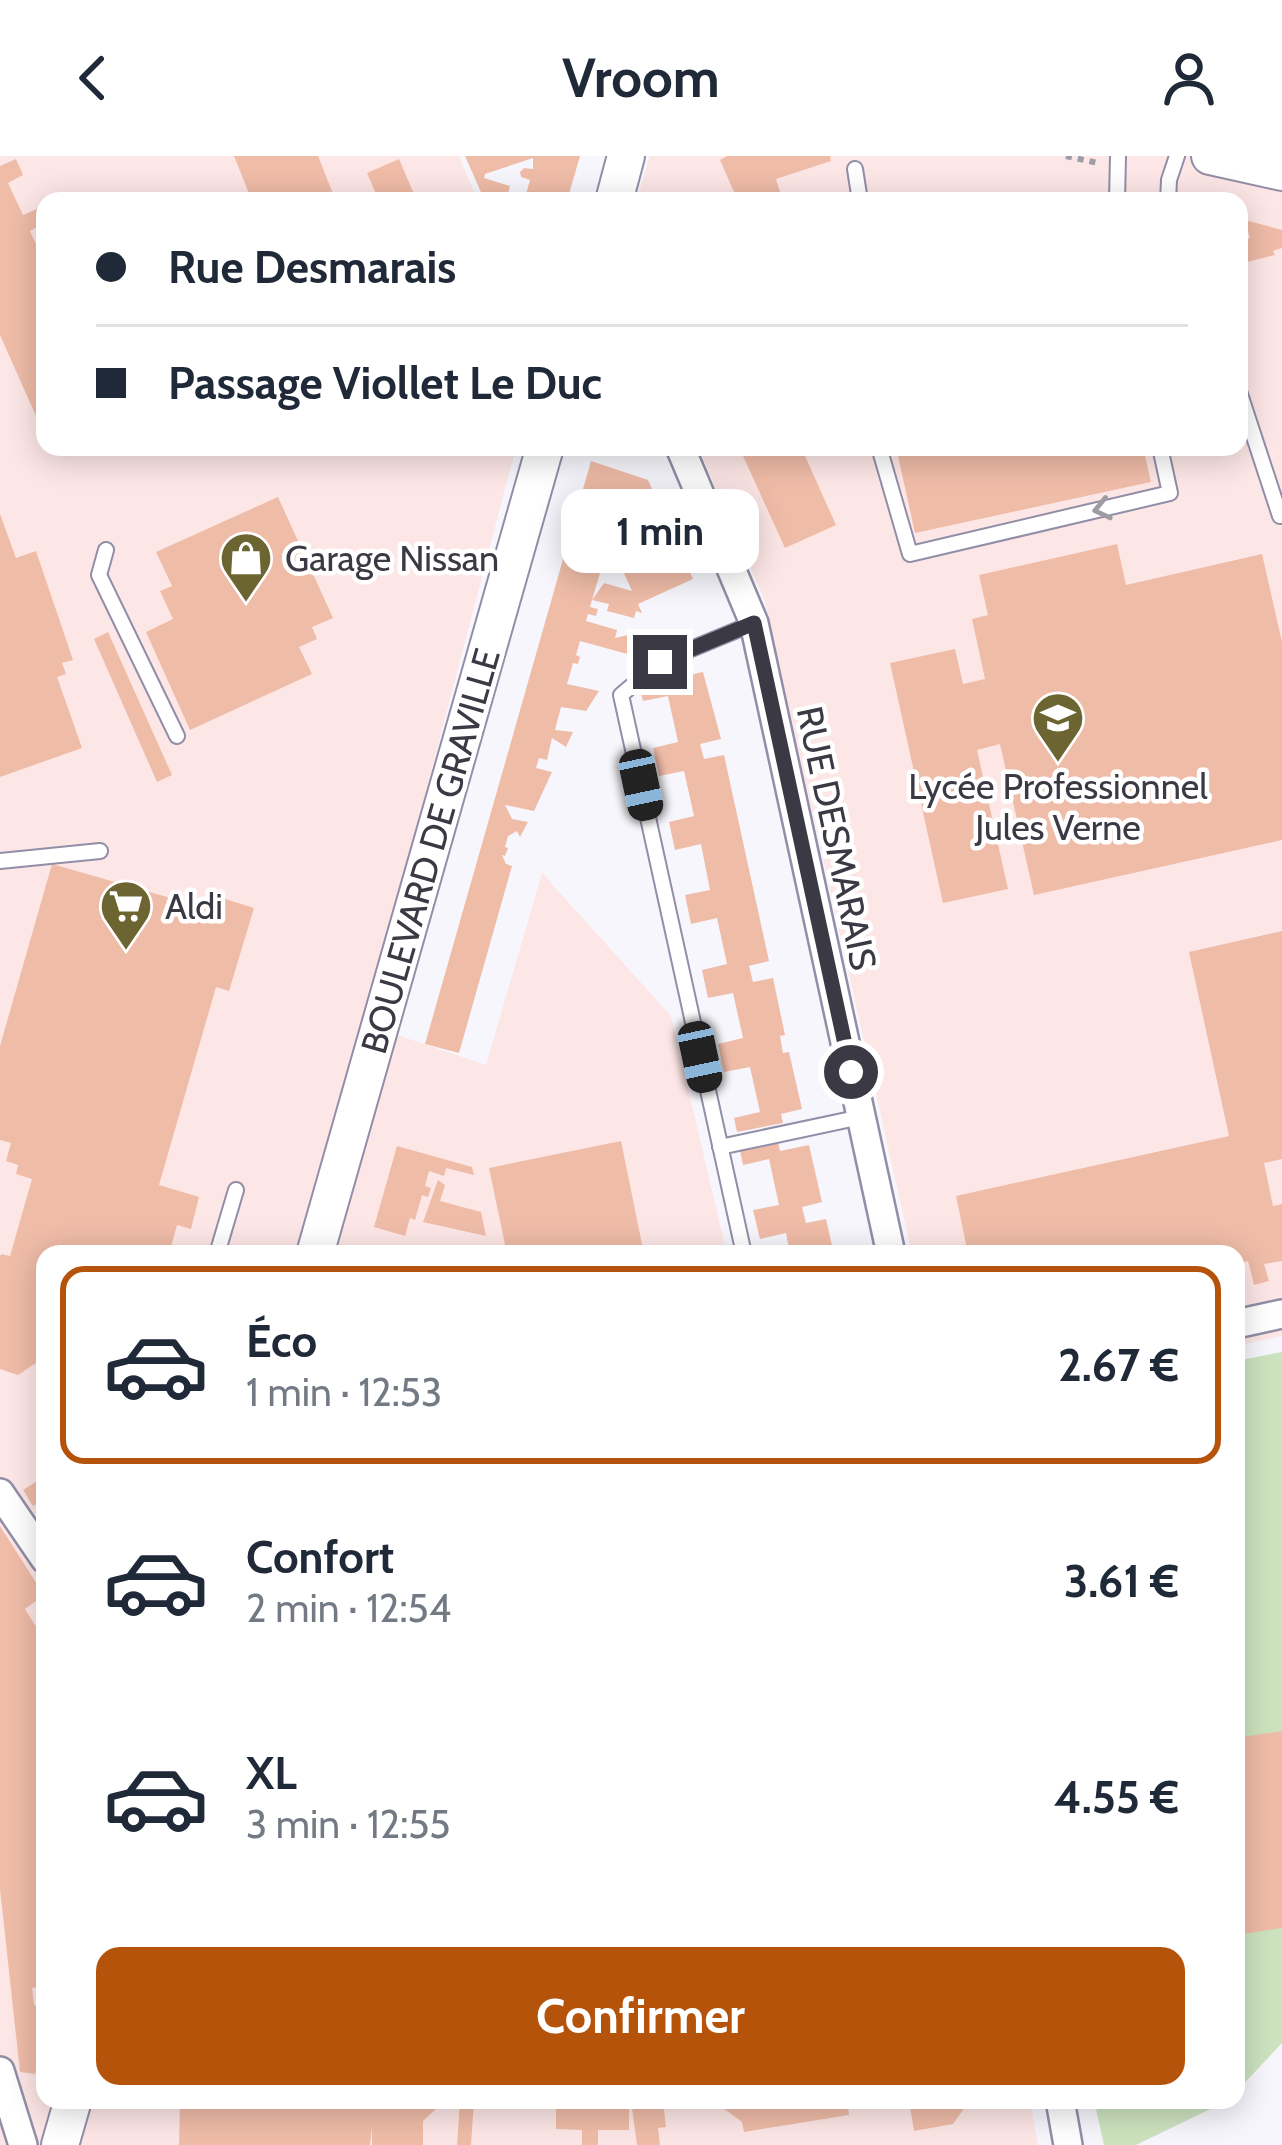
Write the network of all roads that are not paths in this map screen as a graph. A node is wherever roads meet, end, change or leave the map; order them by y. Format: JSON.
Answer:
{"nodes":[{"id":1,"x":626,"y":156,"type":"edge"},
{"id":2,"x":1118,"y":156,"type":"edge"},
{"id":3,"x":1177,"y":156,"type":"edge"},
{"id":4,"x":1228,"y":158,"type":"edge"},
{"id":5,"x":856,"y":169,"type":"dead end"},
{"id":6,"x":1282,"y":172,"type":"edge"},
{"id":7,"x":616,"y":192,"type":"edge"},
{"id":8,"x":859,"y":192,"type":"edge"},
{"id":9,"x":1117,"y":192,"type":"edge"},
{"id":10,"x":1168,"y":192,"type":"edge"},
{"id":11,"x":1248,"y":418,"type":"edge"},
{"id":12,"x":542,"y":456,"type":"edge"},
{"id":13,"x":684,"y":456,"type":"edge"},
{"id":14,"x":882,"y":456,"type":"edge"},
{"id":15,"x":1162,"y":456,"type":"edge"},
{"id":16,"x":1280,"y":516,"type":"edge"},
{"id":17,"x":106,"y":550,"type":"dead end"},
{"id":18,"x":754,"y":623,"type":"junction"},
{"id":19,"x":176,"y":736,"type":"dead end"},
{"id":20,"x":100,"y":851,"type":"dead end"},
{"id":21,"x":0,"y":861,"type":"edge"},
{"id":22,"x":861,"y":1117,"type":"junction"},
{"id":23,"x":720,"y":1147,"type":"junction"},
{"id":24,"x":236,"y":1190,"type":"dead end"},
{"id":25,"x":221,"y":1245,"type":"edge"},
{"id":26,"x":318,"y":1245,"type":"edge"},
{"id":27,"x":741,"y":1245,"type":"edge"},
{"id":28,"x":888,"y":1245,"type":"edge"},
{"id":29,"x":1282,"y":1314,"type":"edge"},
{"id":30,"x":1245,"y":1322,"type":"edge"},
{"id":31,"x":0,"y":1493,"type":"edge"},
{"id":32,"x":36,"y":1546,"type":"edge"},
{"id":33,"x":0,"y":2072,"type":"edge"},
{"id":34,"x":70,"y":2109,"type":"edge"},
{"id":35,"x":1062,"y":2109,"type":"edge"},
{"id":36,"x":23,"y":2145,"type":"edge"},
{"id":37,"x":60,"y":2145,"type":"edge"},
{"id":38,"x":1068,"y":2145,"type":"edge"}],
"edges":[{"from":1,"to":7,"type":"street"},
{"from":2,"to":9,"type":"lane"},
{"from":3,"to":10,"type":"lane"},
{"from":4,"to":6,"type":"street"},
{"from":5,"to":8,"type":"lane"},
{"from":11,"to":16,"type":"lane"},
{"from":12,"to":26,"type":"street","name":"BOULEVARD DE GRAVILLE"},
{"from":13,"to":18,"type":"street","name":"RUE DESMARAIS"},
{"from":15,"to":14,"type":"lane","one_way":true},
{"from":17,"to":19,"type":"lane"},
{"from":18,"to":22,"type":"street","name":"RUE DESMARAIS"},
{"from":18,"to":23,"type":"lane"},
{"from":20,"to":21,"type":"lane"},
{"from":22,"to":23,"type":"lane"},
{"from":22,"to":28,"type":"street","name":"RUE DESMARAIS"},
{"from":23,"to":27,"type":"lane"},
{"from":24,"to":25,"type":"lane"},
{"from":29,"to":30,"type":"street"},
{"from":31,"to":32,"type":"street"},
{"from":33,"to":36,"type":"street"},
{"from":34,"to":37,"type":"street"},
{"from":35,"to":38,"type":"street"}]}
